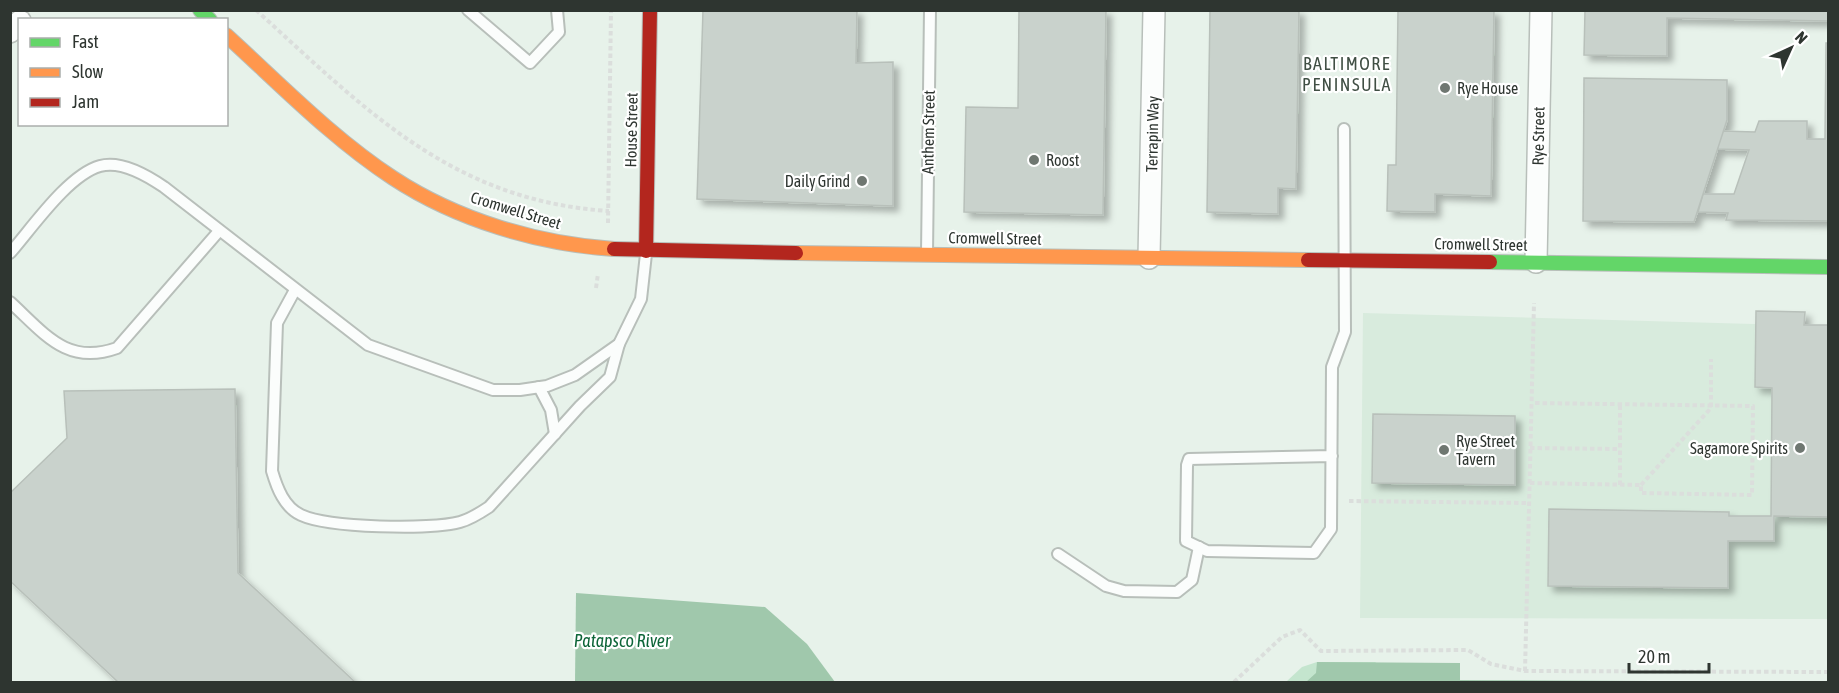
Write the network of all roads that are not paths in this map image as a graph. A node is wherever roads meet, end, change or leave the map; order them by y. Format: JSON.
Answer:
{"nodes":[{"id":1,"x":468,"y":10,"type":"edge"},
{"id":2,"x":557,"y":10,"type":"edge"},
{"id":3,"x":650,"y":10,"type":"edge"},
{"id":4,"x":930,"y":10,"type":"edge"},
{"id":5,"x":1154,"y":10,"type":"edge"},
{"id":6,"x":1541,"y":10,"type":"edge"},
{"id":7,"x":228,"y":37,"type":"edge"},
{"id":8,"x":1344,"y":129,"type":"dead end"},
{"id":9,"x":219,"y":231,"type":"junction"},
{"id":10,"x":646,"y":251,"type":"junction"},
{"id":11,"x":10,"y":253,"type":"edge"},
{"id":12,"x":927,"y":254,"type":"junction"},
{"id":13,"x":1149,"y":258,"type":"junction"},
{"id":14,"x":1345,"y":260,"type":"junction"},
{"id":15,"x":1536,"y":261,"type":"junction"},
{"id":16,"x":1828,"y":267,"type":"edge"},
{"id":17,"x":295,"y":290,"type":"junction"},
{"id":18,"x":10,"y":302,"type":"edge"},
{"id":19,"x":619,"y":344,"type":"junction"},
{"id":20,"x":538,"y":387,"type":"junction"},
{"id":21,"x":555,"y":434,"type":"junction"},
{"id":22,"x":1332,"y":456,"type":"junction"},
{"id":23,"x":1199,"y":547,"type":"junction"},
{"id":24,"x":1058,"y":554,"type":"dead end"}],
"edges":[{"from":1,"to":2,"type":"lane"},
{"from":3,"to":10,"type":"street","name":"House Street"},
{"from":4,"to":12,"type":"lane","name":"Anthem Street"},
{"from":5,"to":13,"type":"street","name":"Terrapin Way"},
{"from":6,"to":15,"type":"street","name":"Rye Street"},
{"from":7,"to":10,"type":"street","name":"Cromwell Street"},
{"from":8,"to":14,"type":"lane"},
{"from":9,"to":11,"type":"lane"},
{"from":9,"to":17,"type":"lane"},
{"from":9,"to":18,"type":"lane"},
{"from":10,"to":12,"type":"street","name":"Cromwell Street"},
{"from":10,"to":19,"type":"lane"},
{"from":12,"to":13,"type":"street","name":"Cromwell Street"},
{"from":13,"to":14,"type":"street","name":"Cromwell Street"},
{"from":14,"to":15,"type":"street","name":"Cromwell Street"},
{"from":14,"to":22,"type":"lane"},
{"from":15,"to":16,"type":"street","name":"Cromwell Street"},
{"from":17,"to":20,"type":"lane"},
{"from":17,"to":21,"type":"lane"},
{"from":19,"to":20,"type":"lane"},
{"from":19,"to":21,"type":"lane"},
{"from":20,"to":21,"type":"lane"},
{"from":22,"to":23,"type":"lane"},
{"from":22,"to":23,"type":"lane"},
{"from":23,"to":24,"type":"lane"}]}
